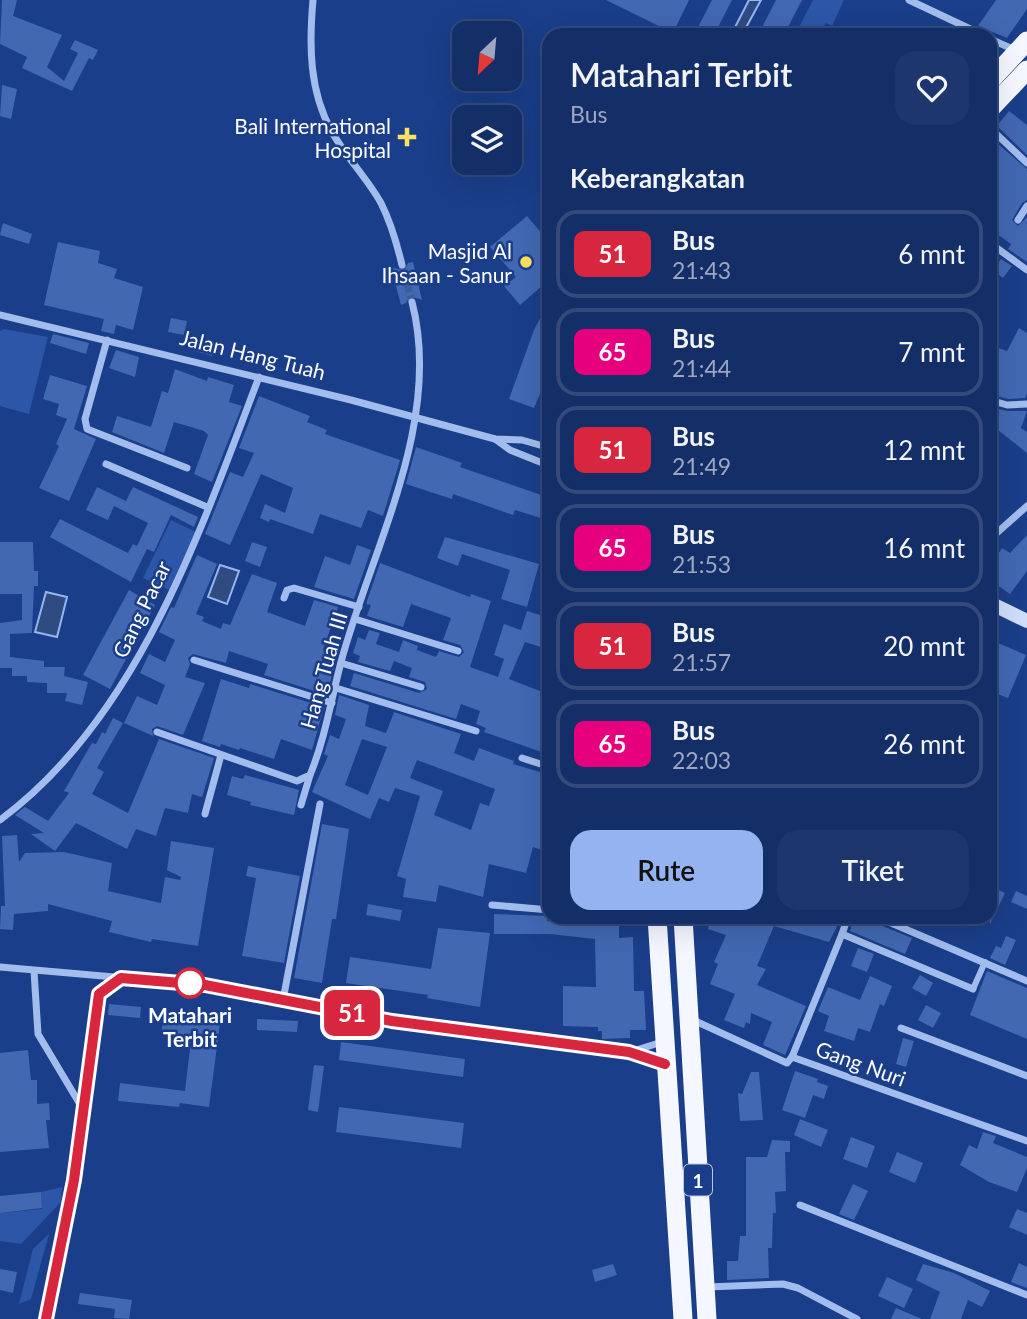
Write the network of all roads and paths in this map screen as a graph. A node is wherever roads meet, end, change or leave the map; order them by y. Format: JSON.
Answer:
{"nodes":[{"id":1,"x":313,"y":0,"type":"edge"},
{"id":2,"x":909,"y":0,"type":"edge"},
{"id":3,"x":968,"y":28,"type":"edge"},
{"id":4,"x":997,"y":41,"type":"edge"},
{"id":5,"x":1022,"y":46,"type":"edge"},
{"id":6,"x":1027,"y":70,"type":"edge"},
{"id":7,"x":997,"y":73,"type":"edge"},
{"id":8,"x":997,"y":102,"type":"edge"},
{"id":9,"x":997,"y":135,"type":"edge"},
{"id":10,"x":1027,"y":163,"type":"edge"},
{"id":11,"x":1027,"y":206,"type":"edge"},
{"id":12,"x":1018,"y":220,"type":"dead end"},
{"id":13,"x":997,"y":248,"type":"edge"},
{"id":14,"x":402,"y":265,"type":"tunnel mouth"},
{"id":15,"x":1027,"y":270,"type":"edge"},
{"id":16,"x":412,"y":302,"type":"tunnel mouth"},
{"id":17,"x":0,"y":315,"type":"edge"},
{"id":18,"x":107,"y":340,"type":"junction"},
{"id":19,"x":258,"y":377,"type":"junction"},
{"id":20,"x":997,"y":402,"type":"edge"},
{"id":21,"x":1027,"y":404,"type":"edge"},
{"id":22,"x":418,"y":418,"type":"junction"},
{"id":23,"x":495,"y":439,"type":"junction"},
{"id":24,"x":542,"y":446,"type":"edge"},
{"id":25,"x":542,"y":463,"type":"edge"},
{"id":26,"x":106,"y":464,"type":"dead end"},
{"id":27,"x":187,"y":468,"type":"dead end"},
{"id":28,"x":1027,"y":506,"type":"edge"},
{"id":29,"x":207,"y":507,"type":"junction"},
{"id":30,"x":997,"y":533,"type":"edge"},
{"id":31,"x":284,"y":598,"type":"dead end"},
{"id":32,"x":997,"y":606,"type":"edge"},
{"id":33,"x":359,"y":607,"type":"junction"},
{"id":34,"x":355,"y":619,"type":"junction"},
{"id":35,"x":1027,"y":621,"type":"edge"},
{"id":36,"x":458,"y":651,"type":"dead end"},
{"id":37,"x":194,"y":660,"type":"dead end"},
{"id":38,"x":341,"y":663,"type":"junction"},
{"id":39,"x":421,"y":687,"type":"dead end"},
{"id":40,"x":336,"y":688,"type":"junction"},
{"id":41,"x":332,"y":703,"type":"junction"},
{"id":42,"x":476,"y":731,"type":"dead end"},
{"id":43,"x":157,"y":732,"type":"dead end"},
{"id":44,"x":222,"y":755,"type":"junction"},
{"id":45,"x":522,"y":758,"type":"dead end"},
{"id":46,"x":542,"y":764,"type":"edge"},
{"id":47,"x":310,"y":775,"type":"junction"},
{"id":48,"x":320,"y":804,"type":"dead end"},
{"id":49,"x":301,"y":805,"type":"dead end"},
{"id":50,"x":205,"y":814,"type":"dead end"},
{"id":51,"x":0,"y":820,"type":"edge"},
{"id":52,"x":492,"y":905,"type":"dead end"},
{"id":53,"x":542,"y":909,"type":"edge"},
{"id":54,"x":657,"y":924,"type":"edge"},
{"id":55,"x":683,"y":924,"type":"edge"},
{"id":56,"x":846,"y":924,"type":"edge"},
{"id":57,"x":894,"y":924,"type":"edge"},
{"id":58,"x":842,"y":934,"type":"junction"},
{"id":59,"x":985,"y":962,"type":"junction"},
{"id":60,"x":0,"y":967,"type":"edge"},
{"id":61,"x":34,"y":971,"type":"junction"},
{"id":62,"x":121,"y":978,"type":"junction"},
{"id":63,"x":1027,"y":981,"type":"edge"},
{"id":64,"x":973,"y":989,"type":"joint"},
{"id":65,"x":283,"y":1000,"type":"junction"},
{"id":66,"x":688,"y":1018,"type":"junction"},
{"id":67,"x":901,"y":1028,"type":"dead end"},
{"id":68,"x":629,"y":1052,"type":"junction"},
{"id":69,"x":691,"y":1053,"type":"junction"},
{"id":70,"x":665,"y":1054,"type":"junction"},
{"id":71,"x":792,"y":1057,"type":"junction"},
{"id":72,"x":1027,"y":1076,"type":"edge"},
{"id":73,"x":82,"y":1106,"type":"junction"},
{"id":74,"x":1027,"y":1141,"type":"edge"},
{"id":75,"x":800,"y":1205,"type":"dead end"},
{"id":76,"x":705,"y":1287,"type":"junction"},
{"id":77,"x":1027,"y":1295,"type":"edge"},
{"id":78,"x":46,"y":1319,"type":"edge"},
{"id":79,"x":683,"y":1319,"type":"edge"},
{"id":80,"x":707,"y":1319,"type":"edge"},
{"id":81,"x":856,"y":1319,"type":"edge"}],
"edges":[{"from":1,"to":14,"type":"street"},
{"from":2,"to":3,"type":"street"},
{"from":4,"to":5,"type":"street"},
{"from":5,"to":7,"type":"highway"},
{"from":6,"to":8,"type":"highway"},
{"from":9,"to":10,"type":"street"},
{"from":11,"to":12,"type":"street"},
{"from":13,"to":15,"type":"street"},
{"from":16,"to":22,"type":"street","name":"Hang Tuah III"},
{"from":17,"to":18,"type":"street","name":"Jalan Hang Tuah"},
{"from":18,"to":19,"type":"street","name":"Jalan Hang Tuah"},
{"from":18,"to":27,"type":"street"},
{"from":19,"to":22,"type":"street","name":"Jalan Hang Tuah"},
{"from":19,"to":29,"type":"street","name":"Gang Pacar"},
{"from":20,"to":21,"type":"street"},
{"from":22,"to":23,"type":"street","name":"Jalan Hang Tuah"},
{"from":22,"to":33,"type":"street","name":"Hang Tuah III"},
{"from":23,"to":24,"type":"street","name":"Jalan Hang Tuah"},
{"from":23,"to":25,"type":"street","name":"Jalan Hang Tuah"},
{"from":26,"to":29,"type":"street"},
{"from":28,"to":30,"type":"street"},
{"from":29,"to":51,"type":"street","name":"Gang Pacar"},
{"from":31,"to":33,"type":"street"},
{"from":32,"to":35,"type":"main road"},
{"from":33,"to":34,"type":"street","name":"Hang Tuah III"},
{"from":34,"to":36,"type":"street"},
{"from":34,"to":38,"type":"street","name":"Hang Tuah III"},
{"from":37,"to":41,"type":"street"},
{"from":38,"to":39,"type":"street"},
{"from":38,"to":40,"type":"street","name":"Hang Tuah III"},
{"from":40,"to":41,"type":"street","name":"Hang Tuah III"},
{"from":40,"to":42,"type":"street"},
{"from":41,"to":47,"type":"street","name":"Hang Tuah III"},
{"from":43,"to":44,"type":"street"},
{"from":44,"to":47,"type":"street"},
{"from":44,"to":50,"type":"street"},
{"from":45,"to":46,"type":"street"},
{"from":47,"to":49,"type":"street","name":"Hang Tuah III"},
{"from":48,"to":65,"type":"street"},
{"from":52,"to":53,"type":"street"},
{"from":54,"to":70,"type":"highway","number":"1"},
{"from":55,"to":66,"type":"highway","number":"1"},
{"from":56,"to":58,"type":"street"},
{"from":57,"to":59,"type":"street"},
{"from":58,"to":64,"type":"street"},
{"from":58,"to":71,"type":"street"},
{"from":59,"to":63,"type":"street"},
{"from":59,"to":64,"type":"street"},
{"from":60,"to":61,"type":"street"},
{"from":61,"to":62,"type":"street"},
{"from":61,"to":73,"type":"street"},
{"from":62,"to":65,"type":"street"},
{"from":62,"to":73,"type":"street"},
{"from":65,"to":68,"type":"street"},
{"from":66,"to":69,"type":"highway","number":"1"},
{"from":66,"to":71,"type":"street","name":"Gang Nuri"},
{"from":67,"to":72,"type":"street"},
{"from":68,"to":70,"type":"street"},
{"from":68,"to":70,"type":"street"},
{"from":69,"to":70,"type":"highway"},
{"from":69,"to":76,"type":"highway","number":"1"},
{"from":70,"to":79,"type":"highway","number":"1"},
{"from":71,"to":74,"type":"street","name":"Gang Nuri"},
{"from":73,"to":78,"type":"street"},
{"from":75,"to":77,"type":"street"},
{"from":76,"to":80,"type":"highway","number":"1"},
{"from":76,"to":81,"type":"street"}]}
